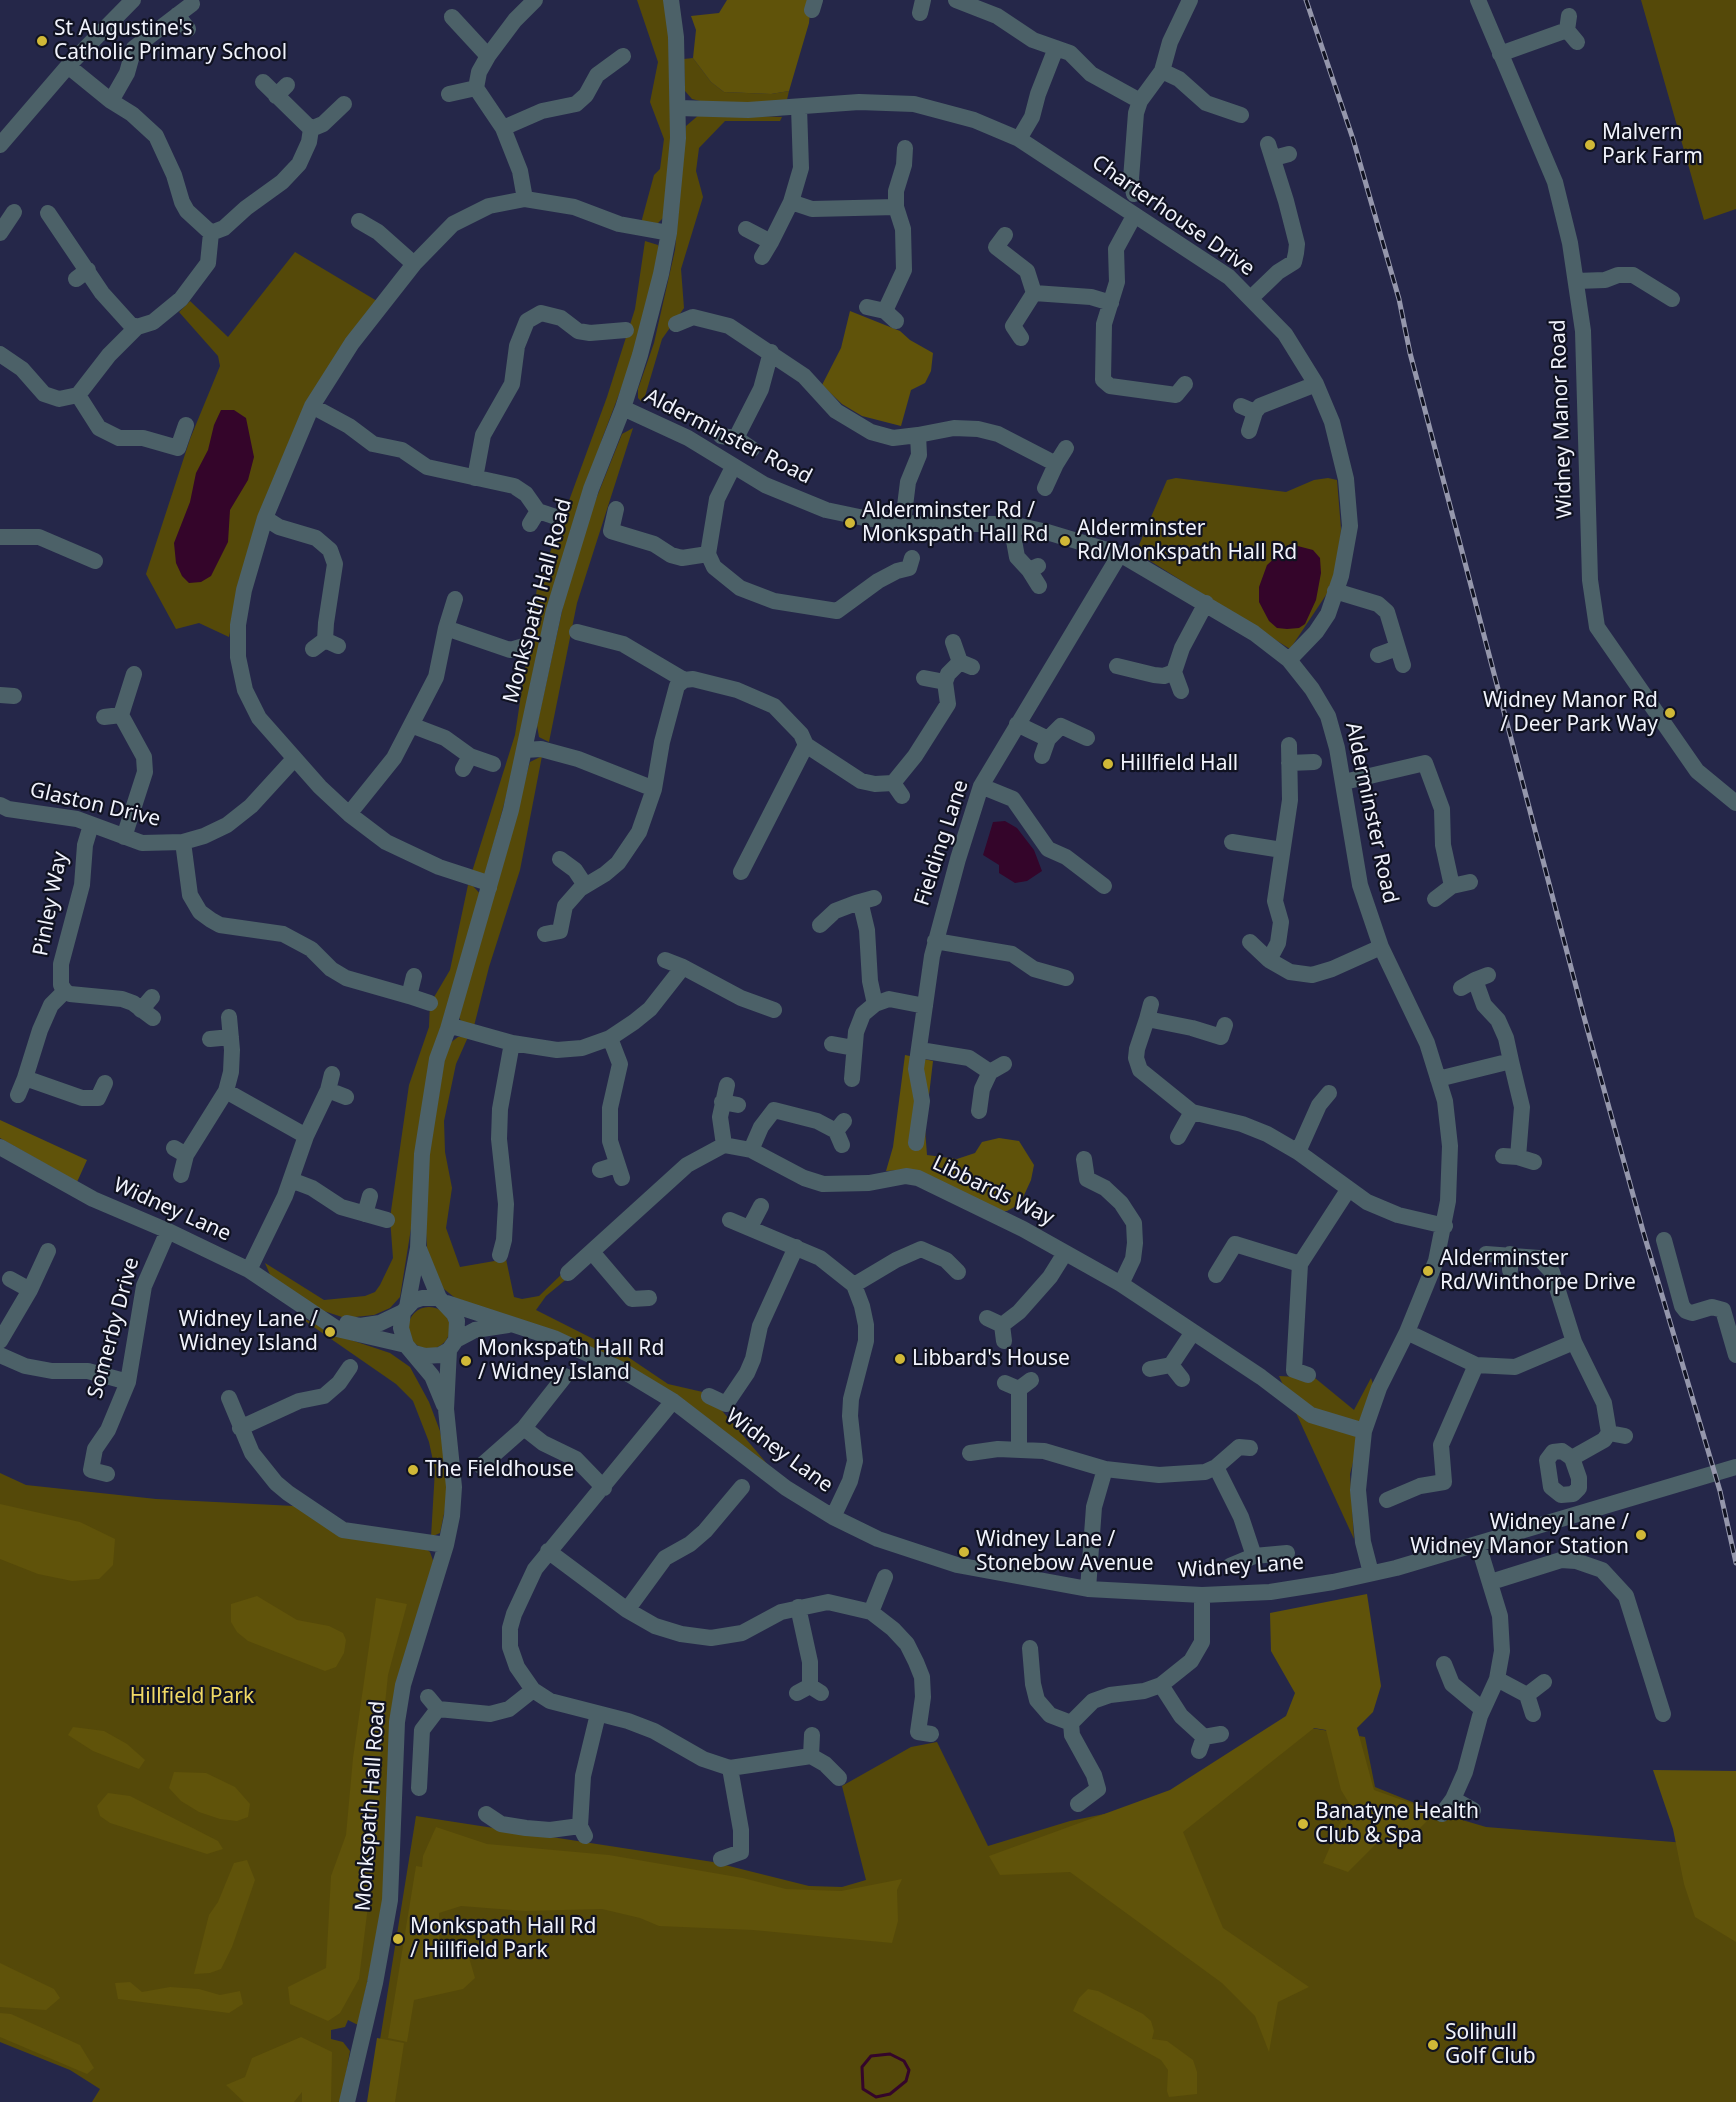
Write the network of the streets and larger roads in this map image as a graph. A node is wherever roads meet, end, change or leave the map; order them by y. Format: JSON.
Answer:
{"nodes":[{"id":1,"x":133,"y":0,"type":"edge"},
{"id":2,"x":535,"y":0,"type":"edge"},
{"id":3,"x":671,"y":0,"type":"edge"},
{"id":4,"x":956,"y":0,"type":"edge"},
{"id":5,"x":1190,"y":0,"type":"edge"},
{"id":6,"x":1478,"y":0,"type":"edge"},
{"id":7,"x":192,"y":4,"type":"dead end"},
{"id":8,"x":177,"y":15,"type":"junction"},
{"id":9,"x":452,"y":17,"type":"dead end"},
{"id":10,"x":188,"y":29,"type":"dead end"},
{"id":11,"x":1571,"y":30,"type":"dead end"},
{"id":12,"x":1056,"y":48,"type":"junction"},
{"id":13,"x":1500,"y":54,"type":"junction"},
{"id":14,"x":488,"y":56,"type":"junction"},
{"id":15,"x":623,"y":56,"type":"dead end"},
{"id":16,"x":68,"y":66,"type":"junction"},
{"id":17,"x":1162,"y":71,"type":"junction"},
{"id":18,"x":263,"y":81,"type":"dead end"},
{"id":19,"x":476,"y":88,"type":"junction"},
{"id":20,"x":449,"y":94,"type":"dead end"},
{"id":21,"x":111,"y":101,"type":"junction"},
{"id":22,"x":1140,"y":101,"type":"junction"},
{"id":23,"x":344,"y":104,"type":"dead end"},
{"id":24,"x":799,"y":107,"type":"junction"},
{"id":25,"x":678,"y":108,"type":"junction"},
{"id":26,"x":1234,"y":119,"type":"dead end"},
{"id":27,"x":502,"y":128,"type":"junction"},
{"id":28,"x":312,"y":129,"type":"junction"},
{"id":29,"x":1019,"y":140,"type":"junction"},
{"id":30,"x":0,"y":145,"type":"edge"},
{"id":31,"x":1277,"y":152,"type":"dead end"},
{"id":32,"x":908,"y":160,"type":"dead end"},
{"id":33,"x":1128,"y":185,"type":"dead end"},
{"id":34,"x":525,"y":199,"type":"junction"},
{"id":35,"x":791,"y":202,"type":"junction"},
{"id":36,"x":896,"y":207,"type":"junction"},
{"id":37,"x":15,"y":212,"type":"dead end"},
{"id":38,"x":48,"y":213,"type":"dead end"},
{"id":39,"x":1134,"y":216,"type":"junction"},
{"id":40,"x":359,"y":221,"type":"dead end"},
{"id":41,"x":746,"y":229,"type":"dead end"},
{"id":42,"x":0,"y":233,"type":"edge"},
{"id":43,"x":211,"y":233,"type":"junction"},
{"id":44,"x":669,"y":233,"type":"junction"},
{"id":45,"x":996,"y":241,"type":"dead end"},
{"id":46,"x":771,"y":242,"type":"junction"},
{"id":47,"x":762,"y":257,"type":"dead end"},
{"id":48,"x":414,"y":264,"type":"junction"},
{"id":49,"x":1576,"y":281,"type":"junction"},
{"id":50,"x":1034,"y":293,"type":"junction"},
{"id":51,"x":1251,"y":298,"type":"junction"},
{"id":52,"x":1672,"y":299,"type":"dead end"},
{"id":53,"x":1111,"y":303,"type":"junction"},
{"id":54,"x":867,"y":307,"type":"dead end"},
{"id":55,"x":676,"y":324,"type":"dead end"},
{"id":56,"x":137,"y":327,"type":"junction"},
{"id":57,"x":1012,"y":331,"type":"dead end"},
{"id":58,"x":616,"y":336,"type":"dead end"},
{"id":59,"x":771,"y":352,"type":"junction"},
{"id":60,"x":0,"y":354,"type":"edge"},
{"id":61,"x":1316,"y":384,"type":"junction"},
{"id":62,"x":1183,"y":393,"type":"dead end"},
{"id":63,"x":78,"y":395,"type":"junction"},
{"id":64,"x":312,"y":406,"type":"junction"},
{"id":65,"x":623,"y":408,"type":"junction"},
{"id":66,"x":186,"y":425,"type":"dead end"},
{"id":67,"x":1249,"y":431,"type":"dead end"},
{"id":68,"x":918,"y":435,"type":"junction"},
{"id":69,"x":1066,"y":448,"type":"dead end"},
{"id":70,"x":752,"y":449,"type":"dead end"},
{"id":71,"x":1056,"y":464,"type":"junction"},
{"id":72,"x":733,"y":467,"type":"junction"},
{"id":73,"x":475,"y":478,"type":"junction"},
{"id":74,"x":1045,"y":488,"type":"dead end"},
{"id":75,"x":616,"y":509,"type":"dead end"},
{"id":76,"x":265,"y":518,"type":"junction"},
{"id":77,"x":559,"y":518,"type":"dead end"},
{"id":78,"x":903,"y":522,"type":"junction"},
{"id":79,"x":1011,"y":524,"type":"junction"},
{"id":80,"x":0,"y":537,"type":"edge"},
{"id":81,"x":708,"y":554,"type":"junction"},
{"id":82,"x":1120,"y":554,"type":"junction"},
{"id":83,"x":95,"y":561,"type":"dead end"},
{"id":84,"x":913,"y":568,"type":"dead end"},
{"id":85,"x":1039,"y":586,"type":"dead end"},
{"id":86,"x":1335,"y":591,"type":"junction"},
{"id":87,"x":455,"y":599,"type":"dead end"},
{"id":88,"x":1206,"y":603,"type":"junction"},
{"id":89,"x":446,"y":628,"type":"junction"},
{"id":90,"x":586,"y":639,"type":"dead end"},
{"id":91,"x":953,"y":642,"type":"dead end"},
{"id":92,"x":325,"y":645,"type":"dead end"},
{"id":93,"x":1397,"y":648,"type":"junction"},
{"id":94,"x":516,"y":653,"type":"dead end"},
{"id":95,"x":1378,"y":655,"type":"dead end"},
{"id":96,"x":1289,"y":660,"type":"junction"},
{"id":97,"x":1126,"y":665,"type":"dead end"},
{"id":98,"x":1403,"y":665,"type":"dead end"},
{"id":99,"x":1174,"y":672,"type":"junction"},
{"id":100,"x":134,"y":674,"type":"dead end"},
{"id":101,"x":924,"y":678,"type":"dead end"},
{"id":102,"x":684,"y":680,"type":"junction"},
{"id":103,"x":945,"y":682,"type":"junction"},
{"id":104,"x":1181,"y":691,"type":"dead end"},
{"id":105,"x":121,"y":715,"type":"junction"},
{"id":106,"x":104,"y":717,"type":"dead end"},
{"id":107,"x":1017,"y":724,"type":"junction"},
{"id":108,"x":411,"y":725,"type":"junction"},
{"id":109,"x":1087,"y":738,"type":"dead end"},
{"id":110,"x":1048,"y":739,"type":"junction"},
{"id":111,"x":806,"y":745,"type":"junction"},
{"id":112,"x":1289,"y":745,"type":"dead end"},
{"id":113,"x":525,"y":750,"type":"junction"},
{"id":114,"x":1042,"y":756,"type":"dead end"},
{"id":115,"x":294,"y":759,"type":"junction"},
{"id":116,"x":1314,"y":762,"type":"dead end"},
{"id":117,"x":1289,"y":763,"type":"junction"},
{"id":118,"x":493,"y":764,"type":"dead end"},
{"id":119,"x":1344,"y":782,"type":"junction"},
{"id":120,"x":981,"y":786,"type":"junction"},
{"id":121,"x":654,"y":789,"type":"junction"},
{"id":122,"x":1736,"y":803,"type":"edge"},
{"id":123,"x":0,"y":805,"type":"edge"},
{"id":124,"x":349,"y":814,"type":"junction"},
{"id":125,"x":91,"y":825,"type":"junction"},
{"id":126,"x":123,"y":837,"type":"junction"},
{"id":127,"x":183,"y":842,"type":"junction"},
{"id":128,"x":1232,"y":842,"type":"dead end"},
{"id":129,"x":1282,"y":850,"type":"junction"},
{"id":130,"x":560,"y":859,"type":"dead end"},
{"id":131,"x":741,"y":872,"type":"dead end"},
{"id":132,"x":1470,"y":882,"type":"dead end"},
{"id":133,"x":585,"y":885,"type":"junction"},
{"id":134,"x":1104,"y":886,"type":"dead end"},
{"id":135,"x":1452,"y":886,"type":"junction"},
{"id":136,"x":489,"y":888,"type":"junction"},
{"id":137,"x":874,"y":898,"type":"dead end"},
{"id":138,"x":1435,"y":899,"type":"dead end"},
{"id":139,"x":856,"y":903,"type":"junction"},
{"id":140,"x":820,"y":925,"type":"dead end"},
{"id":141,"x":559,"y":933,"type":"dead end"},
{"id":142,"x":935,"y":941,"type":"junction"},
{"id":143,"x":1250,"y":942,"type":"dead end"},
{"id":144,"x":1381,"y":947,"type":"junction"},
{"id":145,"x":665,"y":960,"type":"dead end"},
{"id":146,"x":1269,"y":960,"type":"junction"},
{"id":147,"x":683,"y":967,"type":"junction"},
{"id":148,"x":414,"y":976,"type":"dead end"},
{"id":149,"x":1066,"y":978,"type":"dead end"},
{"id":150,"x":1474,"y":981,"type":"dead end"},
{"id":151,"x":65,"y":991,"type":"junction"},
{"id":152,"x":408,"y":996,"type":"junction"},
{"id":153,"x":430,"y":1003,"type":"dead end"},
{"id":154,"x":875,"y":1004,"type":"junction"},
{"id":155,"x":925,"y":1006,"type":"junction"},
{"id":156,"x":149,"y":1008,"type":"dead end"},
{"id":157,"x":774,"y":1010,"type":"dead end"},
{"id":158,"x":229,"y":1017,"type":"dead end"},
{"id":159,"x":448,"y":1029,"type":"junction"},
{"id":160,"x":231,"y":1036,"type":"junction"},
{"id":161,"x":1222,"y":1037,"type":"dead end"},
{"id":162,"x":610,"y":1038,"type":"junction"},
{"id":163,"x":210,"y":1039,"type":"dead end"},
{"id":164,"x":512,"y":1043,"type":"junction"},
{"id":165,"x":832,"y":1044,"type":"dead end"},
{"id":166,"x":854,"y":1048,"type":"junction"},
{"id":167,"x":920,"y":1050,"type":"junction"},
{"id":168,"x":1511,"y":1061,"type":"junction"},
{"id":169,"x":25,"y":1078,"type":"junction"},
{"id":170,"x":852,"y":1079,"type":"dead end"},
{"id":171,"x":1438,"y":1079,"type":"junction"},
{"id":172,"x":226,"y":1091,"type":"junction"},
{"id":173,"x":18,"y":1095,"type":"dead end"},
{"id":174,"x":103,"y":1097,"type":"dead end"},
{"id":175,"x":346,"y":1097,"type":"dead end"},
{"id":176,"x":729,"y":1097,"type":"dead end"},
{"id":177,"x":1318,"y":1099,"type":"dead end"},
{"id":178,"x":979,"y":1111,"type":"dead end"},
{"id":179,"x":1192,"y":1112,"type":"junction"},
{"id":180,"x":841,"y":1132,"type":"dead end"},
{"id":181,"x":306,"y":1136,"type":"junction"},
{"id":182,"x":1178,"y":1137,"type":"dead end"},
{"id":183,"x":916,"y":1143,"type":"dead end"},
{"id":184,"x":723,"y":1145,"type":"junction"},
{"id":185,"x":0,"y":1147,"type":"edge"},
{"id":186,"x":751,"y":1150,"type":"junction"},
{"id":187,"x":1298,"y":1152,"type":"junction"},
{"id":188,"x":1518,"y":1159,"type":"dead end"},
{"id":189,"x":1084,"y":1160,"type":"dead end"},
{"id":190,"x":613,"y":1171,"type":"dead end"},
{"id":191,"x":181,"y":1176,"type":"dead end"},
{"id":192,"x":291,"y":1180,"type":"junction"},
{"id":193,"x":1348,"y":1190,"type":"junction"},
{"id":194,"x":370,"y":1196,"type":"dead end"},
{"id":195,"x":761,"y":1206,"type":"dead end"},
{"id":196,"x":365,"y":1214,"type":"junction"},
{"id":197,"x":387,"y":1220,"type":"dead end"},
{"id":198,"x":730,"y":1220,"type":"dead end"},
{"id":199,"x":1445,"y":1226,"type":"junction"},
{"id":200,"x":750,"y":1227,"type":"junction"},
{"id":201,"x":168,"y":1231,"type":"junction"},
{"id":202,"x":1664,"y":1240,"type":"dead end"},
{"id":203,"x":508,"y":1245,"type":"dead end"},
{"id":204,"x":796,"y":1247,"type":"junction"},
{"id":205,"x":418,"y":1248,"type":"junction"},
{"id":206,"x":48,"y":1251,"type":"dead end"},
{"id":207,"x":592,"y":1252,"type":"junction"},
{"id":208,"x":1065,"y":1253,"type":"junction"},
{"id":209,"x":1486,"y":1254,"type":"dead end"},
{"id":210,"x":1300,"y":1264,"type":"junction"},
{"id":211,"x":249,"y":1270,"type":"junction"},
{"id":212,"x":958,"y":1272,"type":"dead end"},
{"id":213,"x":568,"y":1273,"type":"dead end"},
{"id":214,"x":1216,"y":1275,"type":"dead end"},
{"id":215,"x":9,"y":1279,"type":"dead end"},
{"id":216,"x":1121,"y":1284,"type":"junction"},
{"id":217,"x":854,"y":1285,"type":"junction"},
{"id":218,"x":30,"y":1290,"type":"junction"},
{"id":219,"x":443,"y":1300,"type":"junction"},
{"id":220,"x":636,"y":1303,"type":"dead end"},
{"id":221,"x":405,"y":1309,"type":"junction"},
{"id":222,"x":322,"y":1318,"type":"junction"},
{"id":223,"x":987,"y":1318,"type":"dead end"},
{"id":224,"x":512,"y":1325,"type":"junction"},
{"id":225,"x":1193,"y":1332,"type":"junction"},
{"id":226,"x":1407,"y":1332,"type":"junction"},
{"id":227,"x":0,"y":1341,"type":"edge"},
{"id":228,"x":1574,"y":1342,"type":"junction"},
{"id":229,"x":452,"y":1345,"type":"junction"},
{"id":230,"x":410,"y":1349,"type":"junction"},
{"id":231,"x":0,"y":1355,"type":"edge"},
{"id":232,"x":1736,"y":1355,"type":"edge"},
{"id":233,"x":1171,"y":1365,"type":"junction"},
{"id":234,"x":1476,"y":1365,"type":"junction"},
{"id":235,"x":350,"y":1367,"type":"dead end"},
{"id":236,"x":1150,"y":1369,"type":"dead end"},
{"id":237,"x":1294,"y":1372,"type":"dead end"},
{"id":238,"x":565,"y":1376,"type":"dead end"},
{"id":239,"x":1182,"y":1379,"type":"dead end"},
{"id":240,"x":128,"y":1382,"type":"junction"},
{"id":241,"x":1018,"y":1384,"type":"dead end"},
{"id":242,"x":709,"y":1396,"type":"dead end"},
{"id":243,"x":229,"y":1398,"type":"dead end"},
{"id":244,"x":673,"y":1401,"type":"junction"},
{"id":245,"x":446,"y":1409,"type":"junction"},
{"id":246,"x":240,"y":1428,"type":"junction"},
{"id":247,"x":524,"y":1428,"type":"junction"},
{"id":248,"x":1364,"y":1431,"type":"junction"},
{"id":249,"x":482,"y":1443,"type":"dead end"},
{"id":250,"x":1241,"y":1443,"type":"dead end"},
{"id":251,"x":1019,"y":1449,"type":"junction"},
{"id":252,"x":970,"y":1453,"type":"dead end"},
{"id":253,"x":1572,"y":1458,"type":"dead end"},
{"id":254,"x":1216,"y":1467,"type":"junction"},
{"id":255,"x":1736,"y":1467,"type":"edge"},
{"id":256,"x":1105,"y":1469,"type":"junction"},
{"id":257,"x":93,"y":1472,"type":"dead end"},
{"id":258,"x":742,"y":1487,"type":"dead end"},
{"id":259,"x":604,"y":1488,"type":"junction"},
{"id":260,"x":1387,"y":1500,"type":"dead end"},
{"id":261,"x":833,"y":1517,"type":"junction"},
{"id":262,"x":1478,"y":1544,"type":"junction"},
{"id":263,"x":446,"y":1545,"type":"junction"},
{"id":264,"x":548,"y":1551,"type":"junction"},
{"id":265,"x":1287,"y":1553,"type":"dead end"},
{"id":266,"x":1254,"y":1556,"type":"junction"},
{"id":267,"x":1230,"y":1566,"type":"dead end"},
{"id":268,"x":1371,"y":1573,"type":"junction"},
{"id":269,"x":885,"y":1577,"type":"dead end"},
{"id":270,"x":1491,"y":1582,"type":"junction"},
{"id":271,"x":1088,"y":1589,"type":"junction"},
{"id":272,"x":1202,"y":1595,"type":"junction"},
{"id":273,"x":798,"y":1607,"type":"junction"},
{"id":274,"x":627,"y":1610,"type":"junction"},
{"id":275,"x":870,"y":1612,"type":"junction"},
{"id":276,"x":1030,"y":1648,"type":"dead end"},
{"id":277,"x":1444,"y":1664,"type":"dead end"},
{"id":278,"x":1497,"y":1679,"type":"junction"},
{"id":279,"x":1544,"y":1682,"type":"dead end"},
{"id":280,"x":1161,"y":1685,"type":"junction"},
{"id":281,"x":533,"y":1690,"type":"junction"},
{"id":282,"x":809,"y":1691,"type":"dead end"},
{"id":283,"x":1527,"y":1695,"type":"junction"},
{"id":284,"x":1482,"y":1709,"type":"junction"},
{"id":285,"x":598,"y":1714,"type":"junction"},
{"id":286,"x":1533,"y":1714,"type":"dead end"},
{"id":287,"x":1663,"y":1714,"type":"dead end"},
{"id":288,"x":1071,"y":1723,"type":"junction"},
{"id":289,"x":919,"y":1732,"type":"dead end"},
{"id":290,"x":1221,"y":1734,"type":"dead end"},
{"id":291,"x":812,"y":1735,"type":"dead end"},
{"id":292,"x":811,"y":1756,"type":"junction"},
{"id":293,"x":730,"y":1768,"type":"junction"},
{"id":294,"x":839,"y":1778,"type":"dead end"},
{"id":295,"x":419,"y":1788,"type":"dead end"},
{"id":296,"x":1453,"y":1799,"type":"junction"},
{"id":297,"x":1078,"y":1804,"type":"dead end"},
{"id":298,"x":1473,"y":1810,"type":"dead end"},
{"id":299,"x":486,"y":1814,"type":"dead end"},
{"id":300,"x":1442,"y":1814,"type":"dead end"},
{"id":301,"x":721,"y":1859,"type":"dead end"},
{"id":302,"x":347,"y":2102,"type":"edge"}],
"edges":[{"from":1,"to":16,"type":"street"},
{"from":2,"to":14,"type":"street"},
{"from":3,"to":25,"type":"street","name":"Monkspath Hall Road"},
{"from":4,"to":12,"type":"street"},
{"from":5,"to":17,"type":"street"},
{"from":6,"to":13,"type":"street","name":"Widney Manor Road"},
{"from":7,"to":8,"type":"street"},
{"from":8,"to":10,"type":"street"},
{"from":8,"to":21,"type":"street"},
{"from":9,"to":14,"type":"street"},
{"from":11,"to":13,"type":"street"},
{"from":12,"to":22,"type":"street"},
{"from":12,"to":29,"type":"street"},
{"from":13,"to":49,"type":"street","name":"Widney Manor Road"},
{"from":14,"to":19,"type":"street"},
{"from":15,"to":27,"type":"street"},
{"from":16,"to":21,"type":"street"},
{"from":16,"to":30,"type":"street"},
{"from":17,"to":22,"type":"street"},
{"from":17,"to":26,"type":"street"},
{"from":18,"to":28,"type":"street"},
{"from":19,"to":20,"type":"street"},
{"from":19,"to":27,"type":"street"},
{"from":21,"to":43,"type":"street"},
{"from":22,"to":33,"type":"street"},
{"from":23,"to":28,"type":"street"},
{"from":24,"to":25,"type":"street","name":"Charterhouse Drive"},
{"from":24,"to":29,"type":"street","name":"Charterhouse Drive"},
{"from":24,"to":35,"type":"street"},
{"from":25,"to":44,"type":"street","name":"Monkspath Hall Road"},
{"from":27,"to":34,"type":"street"},
{"from":28,"to":43,"type":"street"},
{"from":29,"to":39,"type":"street","name":"Charterhouse Drive"},
{"from":31,"to":51,"type":"street"},
{"from":32,"to":36,"type":"street"},
{"from":34,"to":44,"type":"street"},
{"from":34,"to":48,"type":"street"},
{"from":35,"to":36,"type":"street"},
{"from":35,"to":46,"type":"street"},
{"from":36,"to":54,"type":"street"},
{"from":37,"to":42,"type":"street"},
{"from":38,"to":56,"type":"street"},
{"from":39,"to":51,"type":"street","name":"Charterhouse Drive"},
{"from":39,"to":53,"type":"street"},
{"from":40,"to":48,"type":"street"},
{"from":41,"to":46,"type":"street"},
{"from":43,"to":56,"type":"street"},
{"from":44,"to":65,"type":"street","name":"Monkspath Hall Road"},
{"from":45,"to":50,"type":"street"},
{"from":46,"to":47,"type":"street"},
{"from":48,"to":64,"type":"street"},
{"from":49,"to":52,"type":"street"},
{"from":49,"to":122,"type":"street","name":"Widney Manor Road"},
{"from":50,"to":53,"type":"street"},
{"from":50,"to":57,"type":"street"},
{"from":51,"to":61,"type":"street","name":"Charterhouse Drive"},
{"from":53,"to":62,"type":"street"},
{"from":55,"to":59,"type":"street"},
{"from":56,"to":63,"type":"street"},
{"from":58,"to":73,"type":"street"},
{"from":59,"to":68,"type":"street"},
{"from":59,"to":70,"type":"street"},
{"from":60,"to":63,"type":"street"},
{"from":61,"to":67,"type":"street"},
{"from":61,"to":86,"type":"street","name":"Charterhouse Drive"},
{"from":63,"to":66,"type":"street"},
{"from":64,"to":73,"type":"street"},
{"from":64,"to":76,"type":"street"},
{"from":65,"to":72,"type":"street","name":"Alderminster Road"},
{"from":65,"to":113,"type":"street","name":"Monkspath Hall Road"},
{"from":68,"to":71,"type":"street"},
{"from":68,"to":78,"type":"street"},
{"from":69,"to":71,"type":"street"},
{"from":71,"to":74,"type":"street"},
{"from":72,"to":78,"type":"street","name":"Alderminster Road"},
{"from":72,"to":81,"type":"street"},
{"from":73,"to":77,"type":"street"},
{"from":75,"to":81,"type":"street"},
{"from":76,"to":92,"type":"street"},
{"from":76,"to":115,"type":"street"},
{"from":78,"to":79,"type":"street","name":"Alderminster Road"},
{"from":79,"to":82,"type":"street","name":"Alderminster Road"},
{"from":79,"to":85,"type":"street"},
{"from":80,"to":83,"type":"street"},
{"from":81,"to":84,"type":"street"},
{"from":82,"to":88,"type":"street","name":"Alderminster Road"},
{"from":82,"to":107,"type":"street","name":"Fielding Lane"},
{"from":86,"to":93,"type":"street"},
{"from":86,"to":96,"type":"street","name":"Charterhouse Drive"},
{"from":87,"to":89,"type":"street"},
{"from":88,"to":96,"type":"street","name":"Alderminster Road"},
{"from":88,"to":99,"type":"street"},
{"from":89,"to":94,"type":"street"},
{"from":89,"to":108,"type":"street"},
{"from":90,"to":102,"type":"street"},
{"from":91,"to":103,"type":"street"},
{"from":93,"to":95,"type":"street"},
{"from":93,"to":98,"type":"street"},
{"from":96,"to":119,"type":"street","name":"Alderminster Road"},
{"from":97,"to":99,"type":"street"},
{"from":99,"to":104,"type":"street"},
{"from":100,"to":105,"type":"street"},
{"from":101,"to":103,"type":"street"},
{"from":102,"to":111,"type":"street"},
{"from":102,"to":121,"type":"street"},
{"from":103,"to":111,"type":"street"},
{"from":105,"to":106,"type":"street"},
{"from":105,"to":126,"type":"street"},
{"from":107,"to":110,"type":"street"},
{"from":107,"to":120,"type":"street","name":"Fielding Lane"},
{"from":108,"to":118,"type":"street"},
{"from":108,"to":124,"type":"street"},
{"from":109,"to":110,"type":"street"},
{"from":110,"to":114,"type":"street"},
{"from":111,"to":131,"type":"street"},
{"from":112,"to":117,"type":"street"},
{"from":113,"to":121,"type":"street"},
{"from":113,"to":136,"type":"street","name":"Monkspath Hall Road"},
{"from":115,"to":124,"type":"street"},
{"from":115,"to":127,"type":"street","name":"Glaston Drive"},
{"from":116,"to":117,"type":"street"},
{"from":117,"to":129,"type":"street"},
{"from":119,"to":135,"type":"street"},
{"from":119,"to":144,"type":"street","name":"Alderminster Road"},
{"from":120,"to":134,"type":"street"},
{"from":120,"to":142,"type":"street","name":"Fielding Lane"},
{"from":121,"to":133,"type":"street"},
{"from":123,"to":125,"type":"street","name":"Glaston Drive"},
{"from":124,"to":136,"type":"street"},
{"from":125,"to":126,"type":"street","name":"Glaston Drive"},
{"from":125,"to":151,"type":"street","name":"Pinley Way"},
{"from":126,"to":127,"type":"street","name":"Glaston Drive"},
{"from":127,"to":152,"type":"street"},
{"from":128,"to":129,"type":"street"},
{"from":129,"to":146,"type":"street"},
{"from":130,"to":133,"type":"street"},
{"from":132,"to":135,"type":"street"},
{"from":133,"to":141,"type":"street"},
{"from":135,"to":138,"type":"street"},
{"from":136,"to":159,"type":"street","name":"Monkspath Hall Road"},
{"from":137,"to":139,"type":"street"},
{"from":139,"to":140,"type":"street"},
{"from":139,"to":154,"type":"street"},
{"from":142,"to":149,"type":"street"},
{"from":142,"to":155,"type":"street","name":"Fielding Lane"},
{"from":143,"to":146,"type":"street"},
{"from":144,"to":146,"type":"street"},
{"from":144,"to":171,"type":"street","name":"Alderminster Road"},
{"from":145,"to":147,"type":"street"},
{"from":147,"to":157,"type":"street"},
{"from":147,"to":162,"type":"street"},
{"from":148,"to":152,"type":"street"},
{"from":150,"to":168,"type":"street"},
{"from":151,"to":156,"type":"street"},
{"from":151,"to":169,"type":"street"},
{"from":152,"to":153,"type":"street"},
{"from":154,"to":155,"type":"street"},
{"from":154,"to":166,"type":"street"},
{"from":155,"to":167,"type":"street","name":"Fielding Lane"},
{"from":158,"to":160,"type":"street"},
{"from":159,"to":164,"type":"street"},
{"from":159,"to":205,"type":"street","name":"Monkspath Hall Road"},
{"from":160,"to":163,"type":"street"},
{"from":160,"to":172,"type":"street"},
{"from":161,"to":179,"type":"street"},
{"from":162,"to":164,"type":"street"},
{"from":162,"to":190,"type":"street"},
{"from":164,"to":203,"type":"street"},
{"from":165,"to":166,"type":"street"},
{"from":166,"to":170,"type":"street"},
{"from":167,"to":178,"type":"street"},
{"from":167,"to":183,"type":"street","name":"Fielding Lane"},
{"from":168,"to":171,"type":"street"},
{"from":168,"to":188,"type":"street"},
{"from":169,"to":173,"type":"street"},
{"from":169,"to":174,"type":"street"},
{"from":171,"to":199,"type":"street","name":"Alderminster Road"},
{"from":172,"to":181,"type":"street"},
{"from":172,"to":191,"type":"street"},
{"from":175,"to":181,"type":"street"},
{"from":176,"to":184,"type":"street"},
{"from":177,"to":187,"type":"street"},
{"from":179,"to":182,"type":"street"},
{"from":179,"to":187,"type":"street"},
{"from":180,"to":186,"type":"street"},
{"from":181,"to":192,"type":"street"},
{"from":184,"to":186,"type":"street","name":"Libbards Way"},
{"from":184,"to":207,"type":"street"},
{"from":185,"to":201,"type":"street","name":"Widney Lane"},
{"from":186,"to":208,"type":"street","name":"Libbards Way"},
{"from":187,"to":193,"type":"street"},
{"from":189,"to":216,"type":"street"},
{"from":192,"to":196,"type":"street"},
{"from":192,"to":211,"type":"street"},
{"from":193,"to":199,"type":"street"},
{"from":193,"to":210,"type":"street"},
{"from":194,"to":196,"type":"street"},
{"from":195,"to":200,"type":"street"},
{"from":196,"to":197,"type":"street"},
{"from":198,"to":200,"type":"street"},
{"from":199,"to":226,"type":"street","name":"Alderminster Road"},
{"from":200,"to":204,"type":"street"},
{"from":201,"to":211,"type":"street","name":"Widney Lane"},
{"from":201,"to":240,"type":"street","name":"Somerby Drive"},
{"from":202,"to":232,"type":"street"},
{"from":204,"to":217,"type":"street"},
{"from":204,"to":242,"type":"street"},
{"from":205,"to":219,"type":"street","name":"Monkspath Hall Road"},
{"from":205,"to":221,"type":"street","name":"Monkspath Hall Road"},
{"from":206,"to":218,"type":"street"},
{"from":207,"to":213,"type":"street"},
{"from":207,"to":220,"type":"street"},
{"from":208,"to":216,"type":"street","name":"Libbards Way"},
{"from":208,"to":223,"type":"street"},
{"from":209,"to":228,"type":"street"},
{"from":210,"to":214,"type":"street"},
{"from":210,"to":237,"type":"street"},
{"from":211,"to":222,"type":"street","name":"Widney Lane"},
{"from":212,"to":217,"type":"street"},
{"from":215,"to":218,"type":"street"},
{"from":216,"to":225,"type":"street","name":"Libbards Way"},
{"from":217,"to":261,"type":"street"},
{"from":218,"to":227,"type":"street"},
{"from":219,"to":221,"type":"street"},
{"from":219,"to":224,"type":"street","name":"Widney Lane"},
{"from":219,"to":229,"type":"street"},
{"from":221,"to":222,"type":"street","name":"Widney Lane"},
{"from":221,"to":230,"type":"street"},
{"from":222,"to":230,"type":"street","name":"Widney Lane"},
{"from":224,"to":229,"type":"street","name":"Widney Lane"},
{"from":224,"to":244,"type":"street","name":"Widney Lane"},
{"from":225,"to":233,"type":"street"},
{"from":225,"to":248,"type":"street","name":"Libbards Way"},
{"from":226,"to":234,"type":"street"},
{"from":226,"to":248,"type":"street","name":"Alderminster Road"},
{"from":228,"to":234,"type":"street"},
{"from":228,"to":253,"type":"street"},
{"from":229,"to":230,"type":"street"},
{"from":229,"to":245,"type":"street","name":"Monkspath Hall Road"},
{"from":230,"to":245,"type":"street","name":"Monkspath Hall Road"},
{"from":231,"to":240,"type":"street"},
{"from":233,"to":236,"type":"street"},
{"from":233,"to":239,"type":"street"},
{"from":234,"to":260,"type":"street"},
{"from":235,"to":246,"type":"street"},
{"from":238,"to":247,"type":"street"},
{"from":240,"to":257,"type":"street","name":"Somerby Drive"},
{"from":241,"to":251,"type":"street"},
{"from":243,"to":246,"type":"street"},
{"from":244,"to":259,"type":"street"},
{"from":244,"to":261,"type":"street","name":"Widney Lane"},
{"from":245,"to":263,"type":"street","name":"Monkspath Hall Road"},
{"from":246,"to":263,"type":"street"},
{"from":247,"to":249,"type":"street"},
{"from":247,"to":259,"type":"street"},
{"from":248,"to":268,"type":"street","name":"Alderminster Road"},
{"from":250,"to":254,"type":"street"},
{"from":251,"to":252,"type":"street"},
{"from":251,"to":256,"type":"street"},
{"from":254,"to":256,"type":"street"},
{"from":254,"to":266,"type":"street"},
{"from":255,"to":262,"type":"street","name":"Widney Lane"},
{"from":256,"to":271,"type":"street"},
{"from":258,"to":274,"type":"street"},
{"from":259,"to":264,"type":"street"},
{"from":261,"to":271,"type":"street","name":"Widney Lane"},
{"from":262,"to":268,"type":"street","name":"Widney Lane"},
{"from":262,"to":270,"type":"street"},
{"from":263,"to":302,"type":"street","name":"Monkspath Hall Road"},
{"from":264,"to":274,"type":"street"},
{"from":264,"to":281,"type":"street"},
{"from":265,"to":266,"type":"street"},
{"from":266,"to":267,"type":"street"},
{"from":268,"to":272,"type":"street","name":"Widney Lane"},
{"from":269,"to":275,"type":"street"},
{"from":270,"to":278,"type":"street"},
{"from":270,"to":287,"type":"street"},
{"from":271,"to":272,"type":"street","name":"Widney Lane"},
{"from":272,"to":280,"type":"street"},
{"from":273,"to":274,"type":"street"},
{"from":273,"to":275,"type":"street"},
{"from":273,"to":282,"type":"street"},
{"from":275,"to":289,"type":"street"},
{"from":276,"to":288,"type":"street"},
{"from":277,"to":284,"type":"street"},
{"from":278,"to":283,"type":"street"},
{"from":278,"to":284,"type":"street"},
{"from":279,"to":283,"type":"street"},
{"from":280,"to":288,"type":"street"},
{"from":280,"to":290,"type":"street"},
{"from":281,"to":285,"type":"street"},
{"from":281,"to":295,"type":"street"},
{"from":283,"to":286,"type":"street"},
{"from":284,"to":296,"type":"street"},
{"from":285,"to":293,"type":"street"},
{"from":285,"to":299,"type":"street"},
{"from":288,"to":297,"type":"street"},
{"from":291,"to":292,"type":"street"},
{"from":292,"to":293,"type":"street"},
{"from":292,"to":294,"type":"street"},
{"from":293,"to":301,"type":"street"},
{"from":296,"to":298,"type":"street"},
{"from":296,"to":300,"type":"street"}]}
